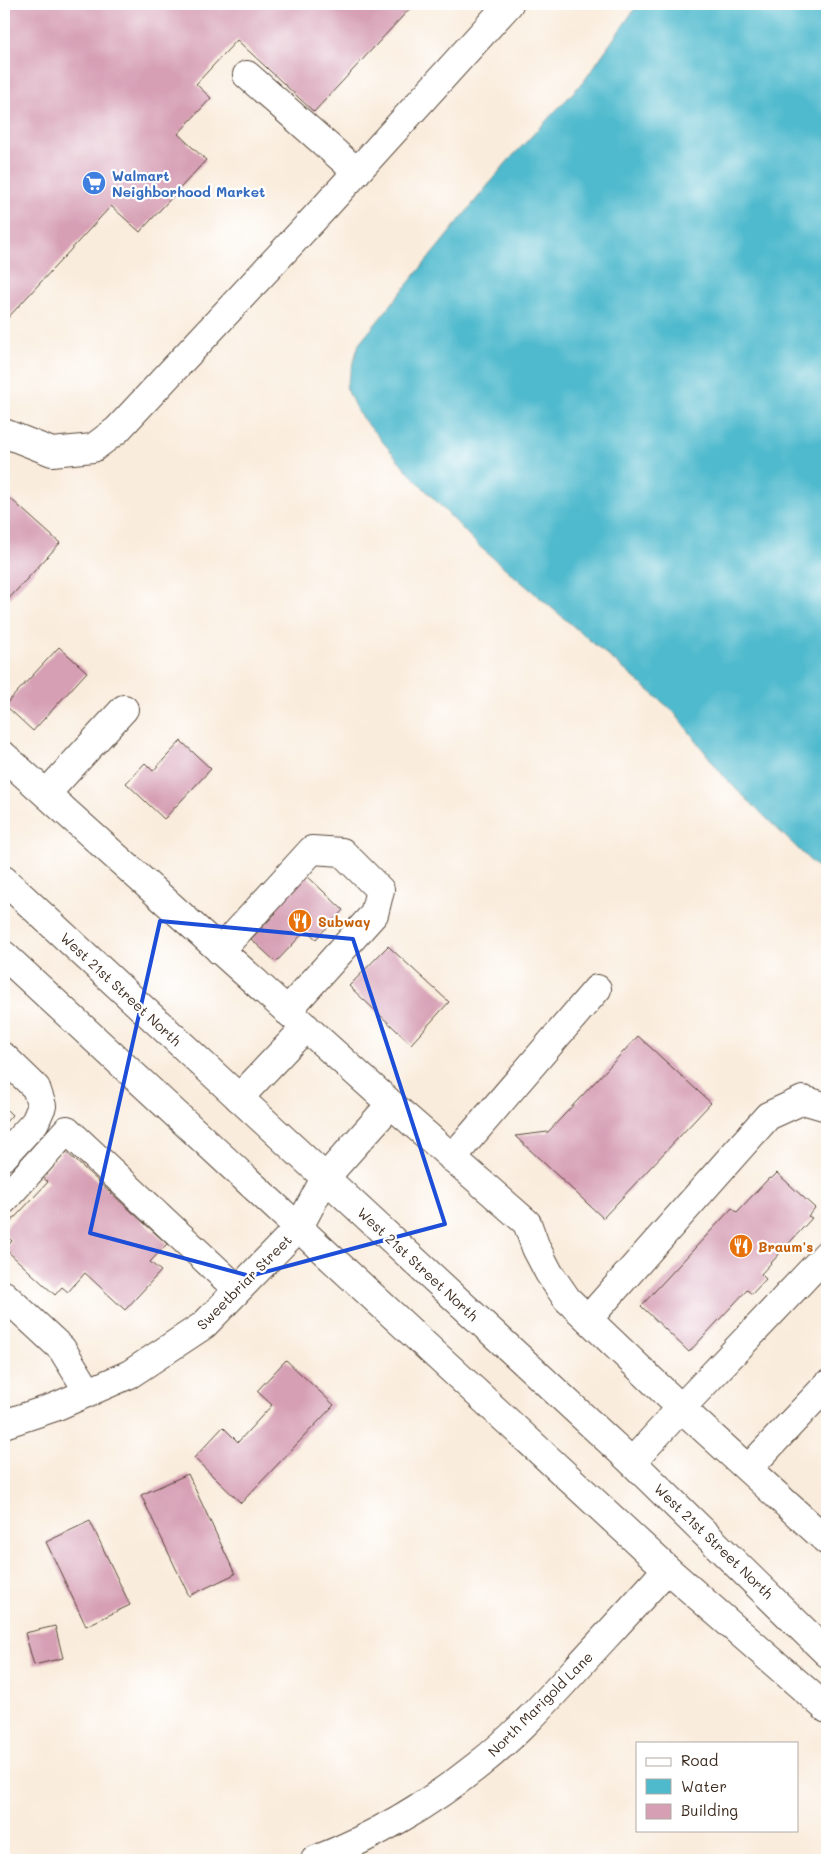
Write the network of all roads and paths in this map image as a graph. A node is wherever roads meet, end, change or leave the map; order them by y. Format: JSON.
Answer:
{"nodes":[{"id":1,"x":509,"y":4,"type":"edge"},
{"id":2,"x":247,"y":75,"type":"dead end"},
{"id":3,"x":357,"y":172,"type":"junction"},
{"id":4,"x":4,"y":433,"type":"edge"},
{"id":5,"x":124,"y":709,"type":"dead end"},
{"id":6,"x":4,"y":756,"type":"edge"},
{"id":7,"x":46,"y":794,"type":"junction"},
{"id":8,"x":4,"y":880,"type":"edge"},
{"id":9,"x":220,"y":951,"type":"junction"},
{"id":10,"x":5,"y":959,"type":"edge"},
{"id":11,"x":597,"y":989,"type":"dead end"},
{"id":12,"x":296,"y":1019,"type":"junction"},
{"id":13,"x":4,"y":1057,"type":"edge"},
{"id":14,"x":239,"y":1098,"type":"junction"},
{"id":15,"x":391,"y":1104,"type":"junction"},
{"id":16,"x":827,"y":1107,"type":"edge"},
{"id":17,"x":4,"y":1156,"type":"edge"},
{"id":18,"x":452,"y":1158,"type":"junction"},
{"id":19,"x":325,"y":1178,"type":"junction"},
{"id":20,"x":4,"y":1200,"type":"edge"},
{"id":21,"x":299,"y":1227,"type":"junction"},
{"id":22,"x":827,"y":1254,"type":"edge"},
{"id":23,"x":238,"y":1290,"type":"junction"},
{"id":24,"x":4,"y":1296,"type":"edge"},
{"id":25,"x":588,"y":1319,"type":"junction"},
{"id":26,"x":827,"y":1385,"type":"edge"},
{"id":27,"x":89,"y":1393,"type":"junction"},
{"id":28,"x":681,"y":1408,"type":"junction"},
{"id":29,"x":4,"y":1424,"type":"edge"},
{"id":30,"x":632,"y":1462,"type":"junction"},
{"id":31,"x":748,"y":1469,"type":"junction"},
{"id":32,"x":827,"y":1541,"type":"edge"},
{"id":33,"x":667,"y":1569,"type":"junction"},
{"id":34,"x":827,"y":1652,"type":"edge"},
{"id":35,"x":827,"y":1709,"type":"edge"},
{"id":36,"x":315,"y":1860,"type":"edge"}],
"edges":[{"from":1,"to":3,"type":"main road"},
{"from":2,"to":3,"type":"main road"},
{"from":3,"to":4,"type":"main road"},
{"from":5,"to":7,"type":"main road"},
{"from":6,"to":7,"type":"main road"},
{"from":7,"to":9,"type":"main road"},
{"from":8,"to":14,"type":"main road","name":"West 21st Street North"},
{"from":9,"to":12,"type":"main road"},
{"from":9,"to":12,"type":"main road"},
{"from":10,"to":21,"type":"main road"},
{"from":11,"to":18,"type":"main road"},
{"from":12,"to":14,"type":"main road"},
{"from":12,"to":15,"type":"main road"},
{"from":13,"to":17,"type":"main road"},
{"from":14,"to":19,"type":"main road","name":"West 21st Street North"},
{"from":15,"to":18,"type":"main road"},
{"from":15,"to":19,"type":"main road","name":"Sweetbriar Street"},
{"from":16,"to":25,"type":"main road"},
{"from":18,"to":25,"type":"main road"},
{"from":19,"to":21,"type":"main road","name":"Sweetbriar Street"},
{"from":19,"to":30,"type":"main road","name":"West 21st Street North"},
{"from":20,"to":23,"type":"main road"},
{"from":21,"to":23,"type":"main road","name":"Sweetbriar Street"},
{"from":21,"to":33,"type":"main road"},
{"from":22,"to":28,"type":"main road"},
{"from":23,"to":27,"type":"main road","name":"Sweetbriar Street"},
{"from":24,"to":27,"type":"main road"},
{"from":25,"to":28,"type":"main road"},
{"from":26,"to":31,"type":"main road"},
{"from":27,"to":29,"type":"main road","name":"Sweetbriar Street"},
{"from":28,"to":30,"type":"main road"},
{"from":28,"to":31,"type":"main road"},
{"from":30,"to":34,"type":"main road","name":"West 21st Street North"},
{"from":31,"to":32,"type":"main road"},
{"from":33,"to":35,"type":"main road"},
{"from":33,"to":36,"type":"main road","name":"North Marigold Lane"}]}
